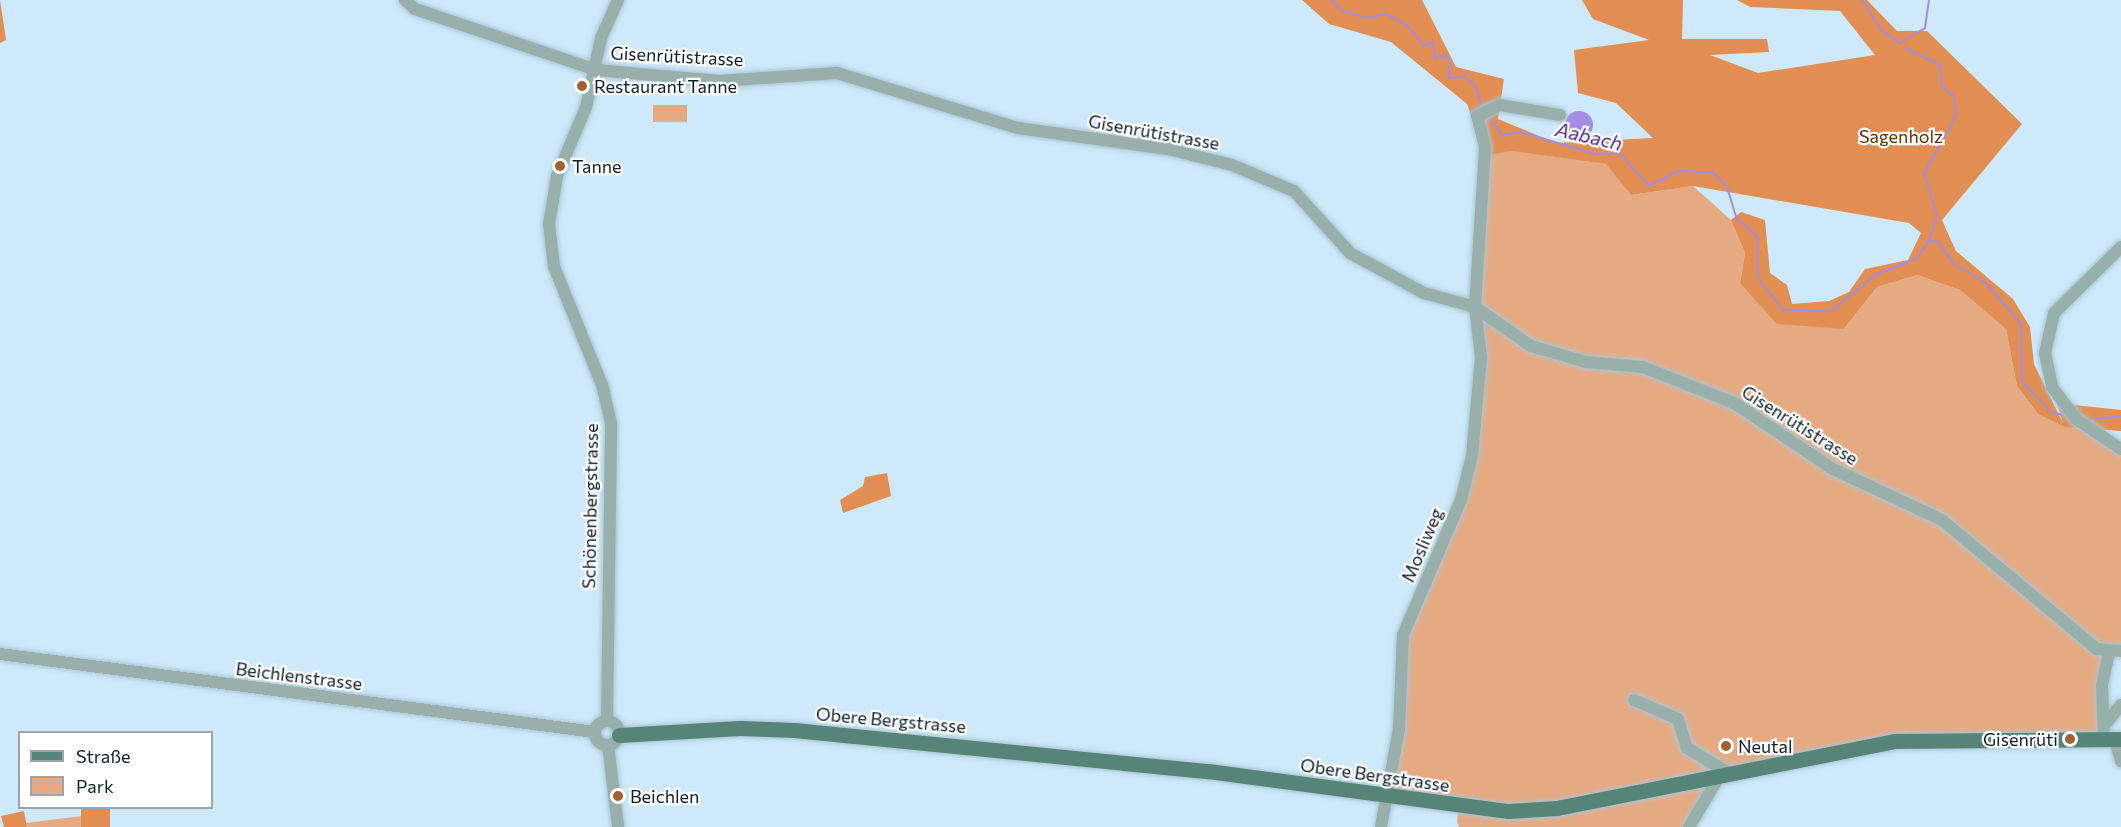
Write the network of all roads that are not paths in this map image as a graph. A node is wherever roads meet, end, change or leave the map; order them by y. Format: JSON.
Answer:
{"nodes":[{"id":1,"x":405,"y":0,"type":"edge"},
{"id":2,"x":618,"y":0,"type":"edge"},
{"id":3,"x":596,"y":70,"type":"junction"},
{"id":4,"x":1560,"y":115,"type":"dead end"},
{"id":5,"x":2121,"y":247,"type":"edge"},
{"id":6,"x":1475,"y":307,"type":"junction"},
{"id":7,"x":2121,"y":449,"type":"edge"},
{"id":8,"x":2115,"y":651,"type":"edge"},
{"id":9,"x":0,"y":654,"type":"edge"},
{"id":10,"x":1634,"y":700,"type":"dead end"},
{"id":11,"x":2121,"y":705,"type":"edge"},
{"id":12,"x":607,"y":720,"type":"junction"},
{"id":13,"x":2107,"y":722,"type":"junction"},
{"id":14,"x":595,"y":732,"type":"junction"},
{"id":15,"x":2113,"y":739,"type":"edge"},
{"id":16,"x":614,"y":740,"type":"junction"},
{"id":17,"x":2121,"y":761,"type":"edge"},
{"id":18,"x":1725,"y":774,"type":"junction"},
{"id":19,"x":1389,"y":797,"type":"junction"},
{"id":20,"x":618,"y":827,"type":"edge"},
{"id":21,"x":1381,"y":827,"type":"edge"},
{"id":22,"x":1689,"y":827,"type":"edge"}],
"edges":[{"from":1,"to":3,"type":"street","name":"Gisenrütistrasse"},
{"from":2,"to":3,"type":"street","name":"Schönenbergstrasse"},
{"from":3,"to":6,"type":"street","name":"Gisenrütistrasse"},
{"from":3,"to":12,"type":"street","name":"Schönenbergstrasse"},
{"from":4,"to":6,"type":"street","name":"Mosliweg"},
{"from":5,"to":7,"type":"street"},
{"from":6,"to":8,"type":"street","name":"Gisenrütistrasse"},
{"from":6,"to":19,"type":"street","name":"Mosliweg"},
{"from":8,"to":13,"type":"street"},
{"from":9,"to":14,"type":"street","name":"Beichlenstrasse"},
{"from":10,"to":18,"type":"street"},
{"from":11,"to":13,"type":"street"},
{"from":12,"to":14,"type":"street"},
{"from":12,"to":16,"type":"street"},
{"from":13,"to":15,"type":"street"},
{"from":14,"to":16,"type":"street"},
{"from":15,"to":17,"type":"street"},
{"from":15,"to":18,"type":"main road","name":"Obere Bergstrasse"},
{"from":16,"to":19,"type":"main road","name":"Obere Bergstrasse"},
{"from":16,"to":20,"type":"street"},
{"from":18,"to":19,"type":"main road","name":"Obere Bergstrasse"},
{"from":18,"to":22,"type":"street"},
{"from":19,"to":21,"type":"street","name":"Mosliweg"}]}
